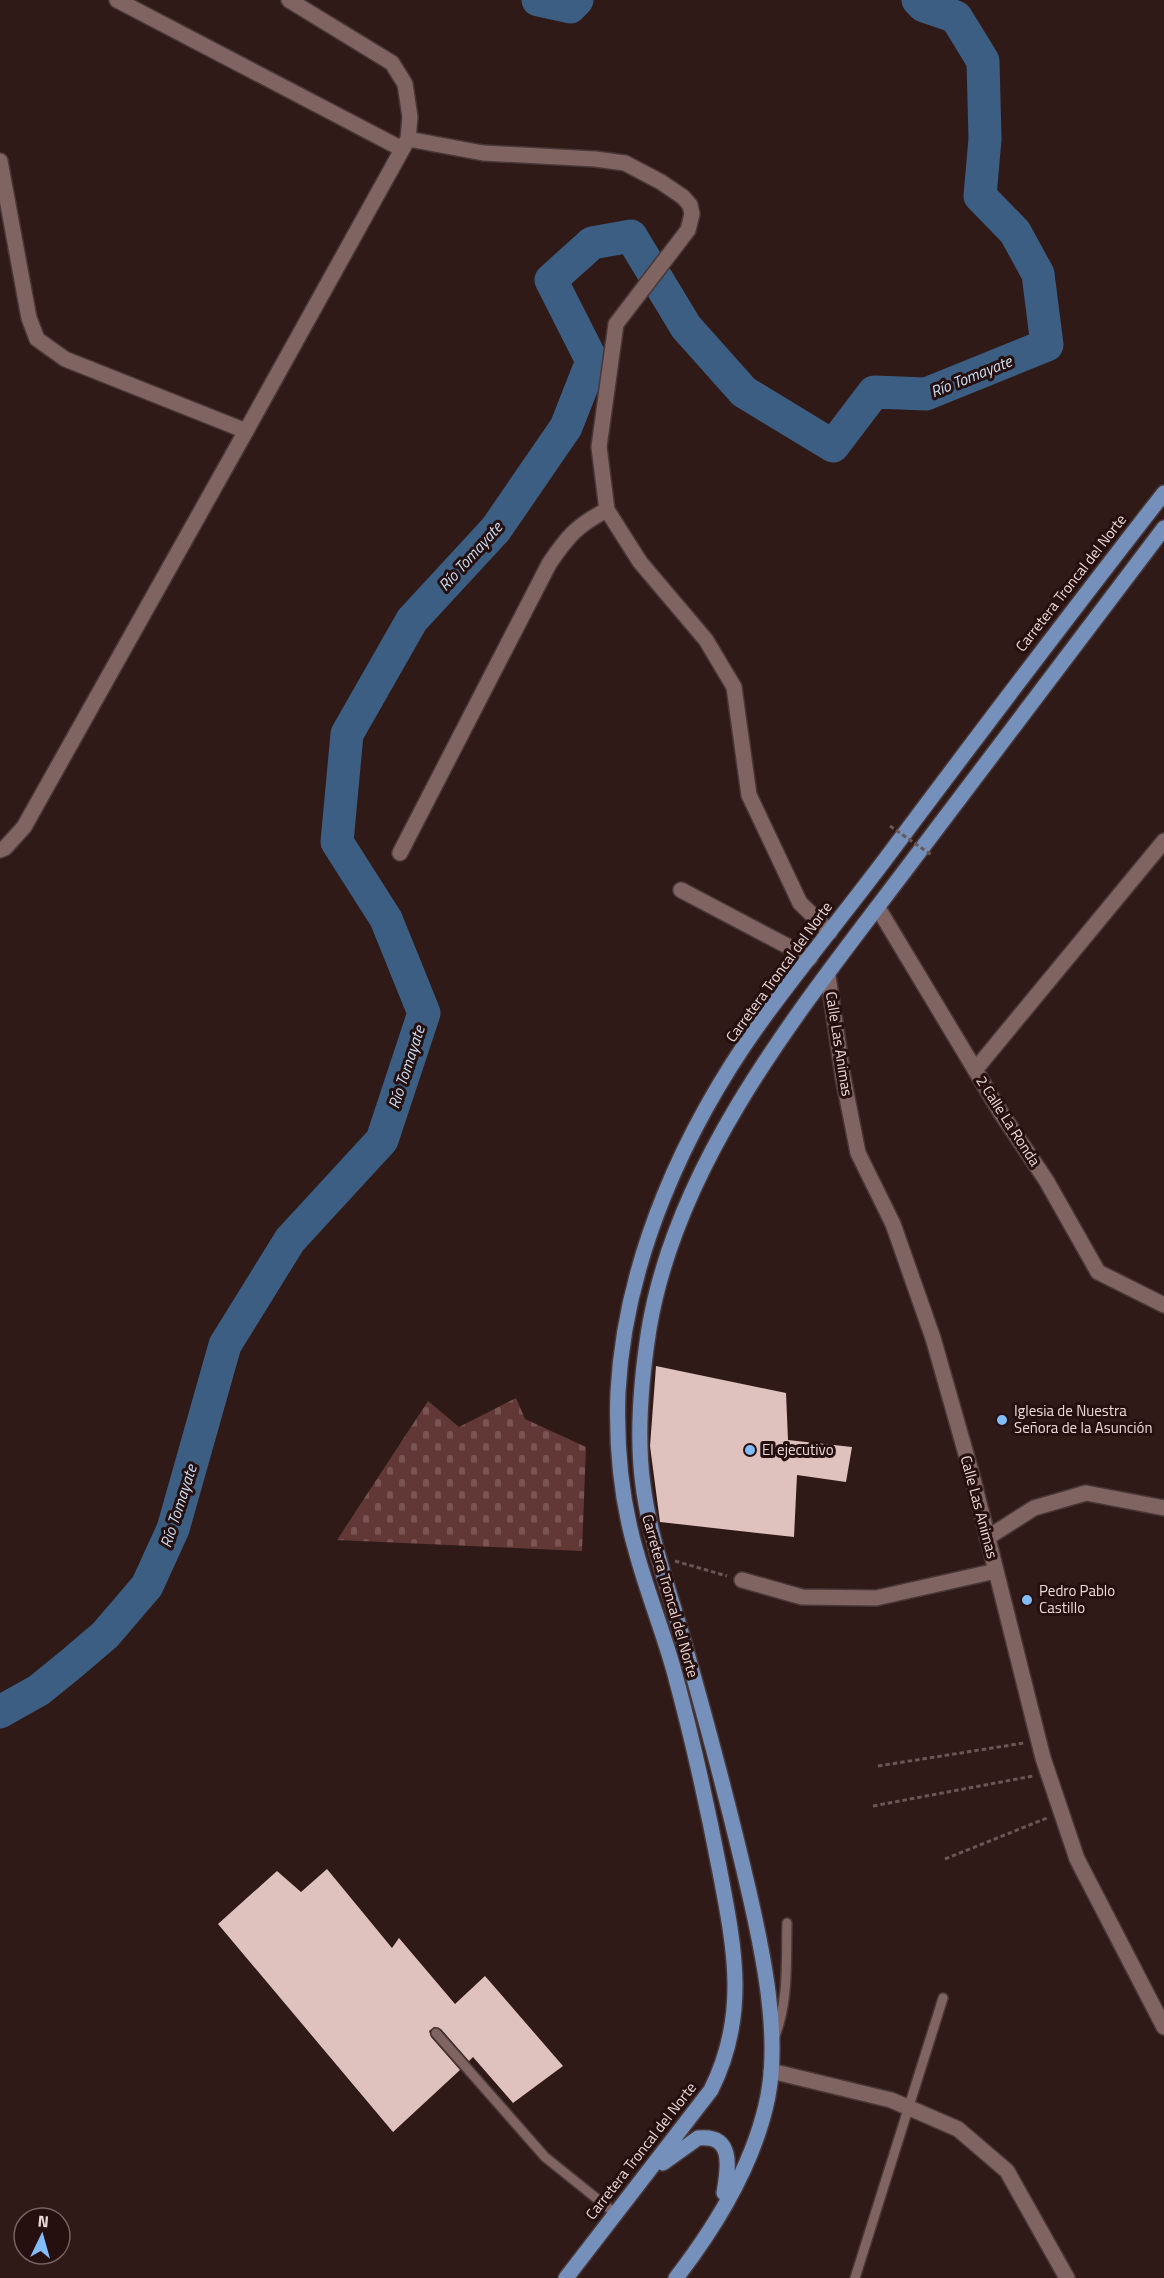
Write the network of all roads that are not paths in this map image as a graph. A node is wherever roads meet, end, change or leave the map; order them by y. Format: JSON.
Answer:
{"nodes":[{"id":1,"x":117,"y":0,"type":"edge"},
{"id":2,"x":289,"y":0,"type":"edge"},
{"id":3,"x":405,"y":144,"type":"junction"},
{"id":4,"x":0,"y":160,"type":"edge"},
{"id":5,"x":246,"y":431,"type":"junction"},
{"id":6,"x":1164,"y":493,"type":"edge"},
{"id":7,"x":607,"y":510,"type":"junction"},
{"id":8,"x":1164,"y":528,"type":"edge"},
{"id":9,"x":1164,"y":841,"type":"edge"},
{"id":10,"x":0,"y":850,"type":"edge"},
{"id":11,"x":400,"y":852,"type":"dead end"},
{"id":12,"x":681,"y":890,"type":"dead end"},
{"id":13,"x":878,"y":908,"type":"junction"},
{"id":14,"x":830,"y":932,"type":"junction"},
{"id":15,"x":810,"y":958,"type":"junction"},
{"id":16,"x":828,"y":976,"type":"junction"},
{"id":17,"x":975,"y":1071,"type":"junction"},
{"id":18,"x":1164,"y":1305,"type":"edge"},
{"id":19,"x":1164,"y":1508,"type":"edge"},
{"id":20,"x":987,"y":1538,"type":"junction"},
{"id":21,"x":996,"y":1571,"type":"junction"},
{"id":22,"x":742,"y":1580,"type":"road end"},
{"id":23,"x":787,"y":1923,"type":"dead end"},
{"id":24,"x":943,"y":1998,"type":"dead end"},
{"id":25,"x":1164,"y":2027,"type":"edge"},
{"id":26,"x":436,"y":2033,"type":"dead end"},
{"id":27,"x":771,"y":2046,"type":"junction"},
{"id":28,"x":771,"y":2071,"type":"junction"},
{"id":29,"x":908,"y":2108,"type":"junction"},
{"id":30,"x":648,"y":2174,"type":"junction"},
{"id":31,"x":616,"y":2214,"type":"junction"},
{"id":32,"x":720,"y":2217,"type":"junction"},
{"id":33,"x":567,"y":2277,"type":"edge"},
{"id":34,"x":676,"y":2278,"type":"edge"},
{"id":35,"x":855,"y":2278,"type":"edge"},
{"id":36,"x":1067,"y":2278,"type":"edge"}],
"edges":[{"from":1,"to":3,"type":"street"},
{"from":2,"to":3,"type":"street"},
{"from":3,"to":5,"type":"street"},
{"from":3,"to":7,"type":"street"},
{"from":4,"to":5,"type":"street"},
{"from":5,"to":10,"type":"street"},
{"from":6,"to":14,"type":"main road","name":"Carretera Troncal del Norte"},
{"from":7,"to":11,"type":"street"},
{"from":7,"to":14,"type":"street"},
{"from":8,"to":13,"type":"main road","name":"Carretera Troncal del Norte"},
{"from":9,"to":17,"type":"street"},
{"from":12,"to":15,"type":"street"},
{"from":13,"to":16,"type":"main road","name":"Carretera Troncal del Norte"},
{"from":13,"to":17,"type":"street","name":"2 Calle La Ronda"},
{"from":14,"to":15,"type":"main road","name":"Carretera Troncal del Norte"},
{"from":15,"to":30,"type":"main road","name":"Carretera Troncal del Norte"},
{"from":16,"to":20,"type":"street","name":"Calle Las Animas"},
{"from":16,"to":27,"type":"main road","name":"Carretera Troncal del Norte"},
{"from":17,"to":18,"type":"street","name":"2 Calle La Ronda"},
{"from":19,"to":20,"type":"street"},
{"from":20,"to":21,"type":"street","name":"Calle Las Animas"},
{"from":21,"to":22,"type":"street"},
{"from":21,"to":25,"type":"street","name":"Calle Las Animas"},
{"from":23,"to":27,"type":"lane"},
{"from":24,"to":29,"type":"lane"},
{"from":26,"to":31,"type":"lane"},
{"from":27,"to":28,"type":"main road","name":"Carretera Troncal del Norte"},
{"from":28,"to":29,"type":"street"},
{"from":28,"to":32,"type":"main road","name":"Carretera Troncal del Norte"},
{"from":29,"to":35,"type":"lane"},
{"from":29,"to":36,"type":"street"},
{"from":30,"to":31,"type":"main road","name":"Carretera Troncal del Norte"},
{"from":30,"to":32,"type":"main road"},
{"from":31,"to":33,"type":"main road","name":"Carretera Troncal del Norte"},
{"from":32,"to":34,"type":"main road","name":"Carretera Troncal del Norte"}]}
